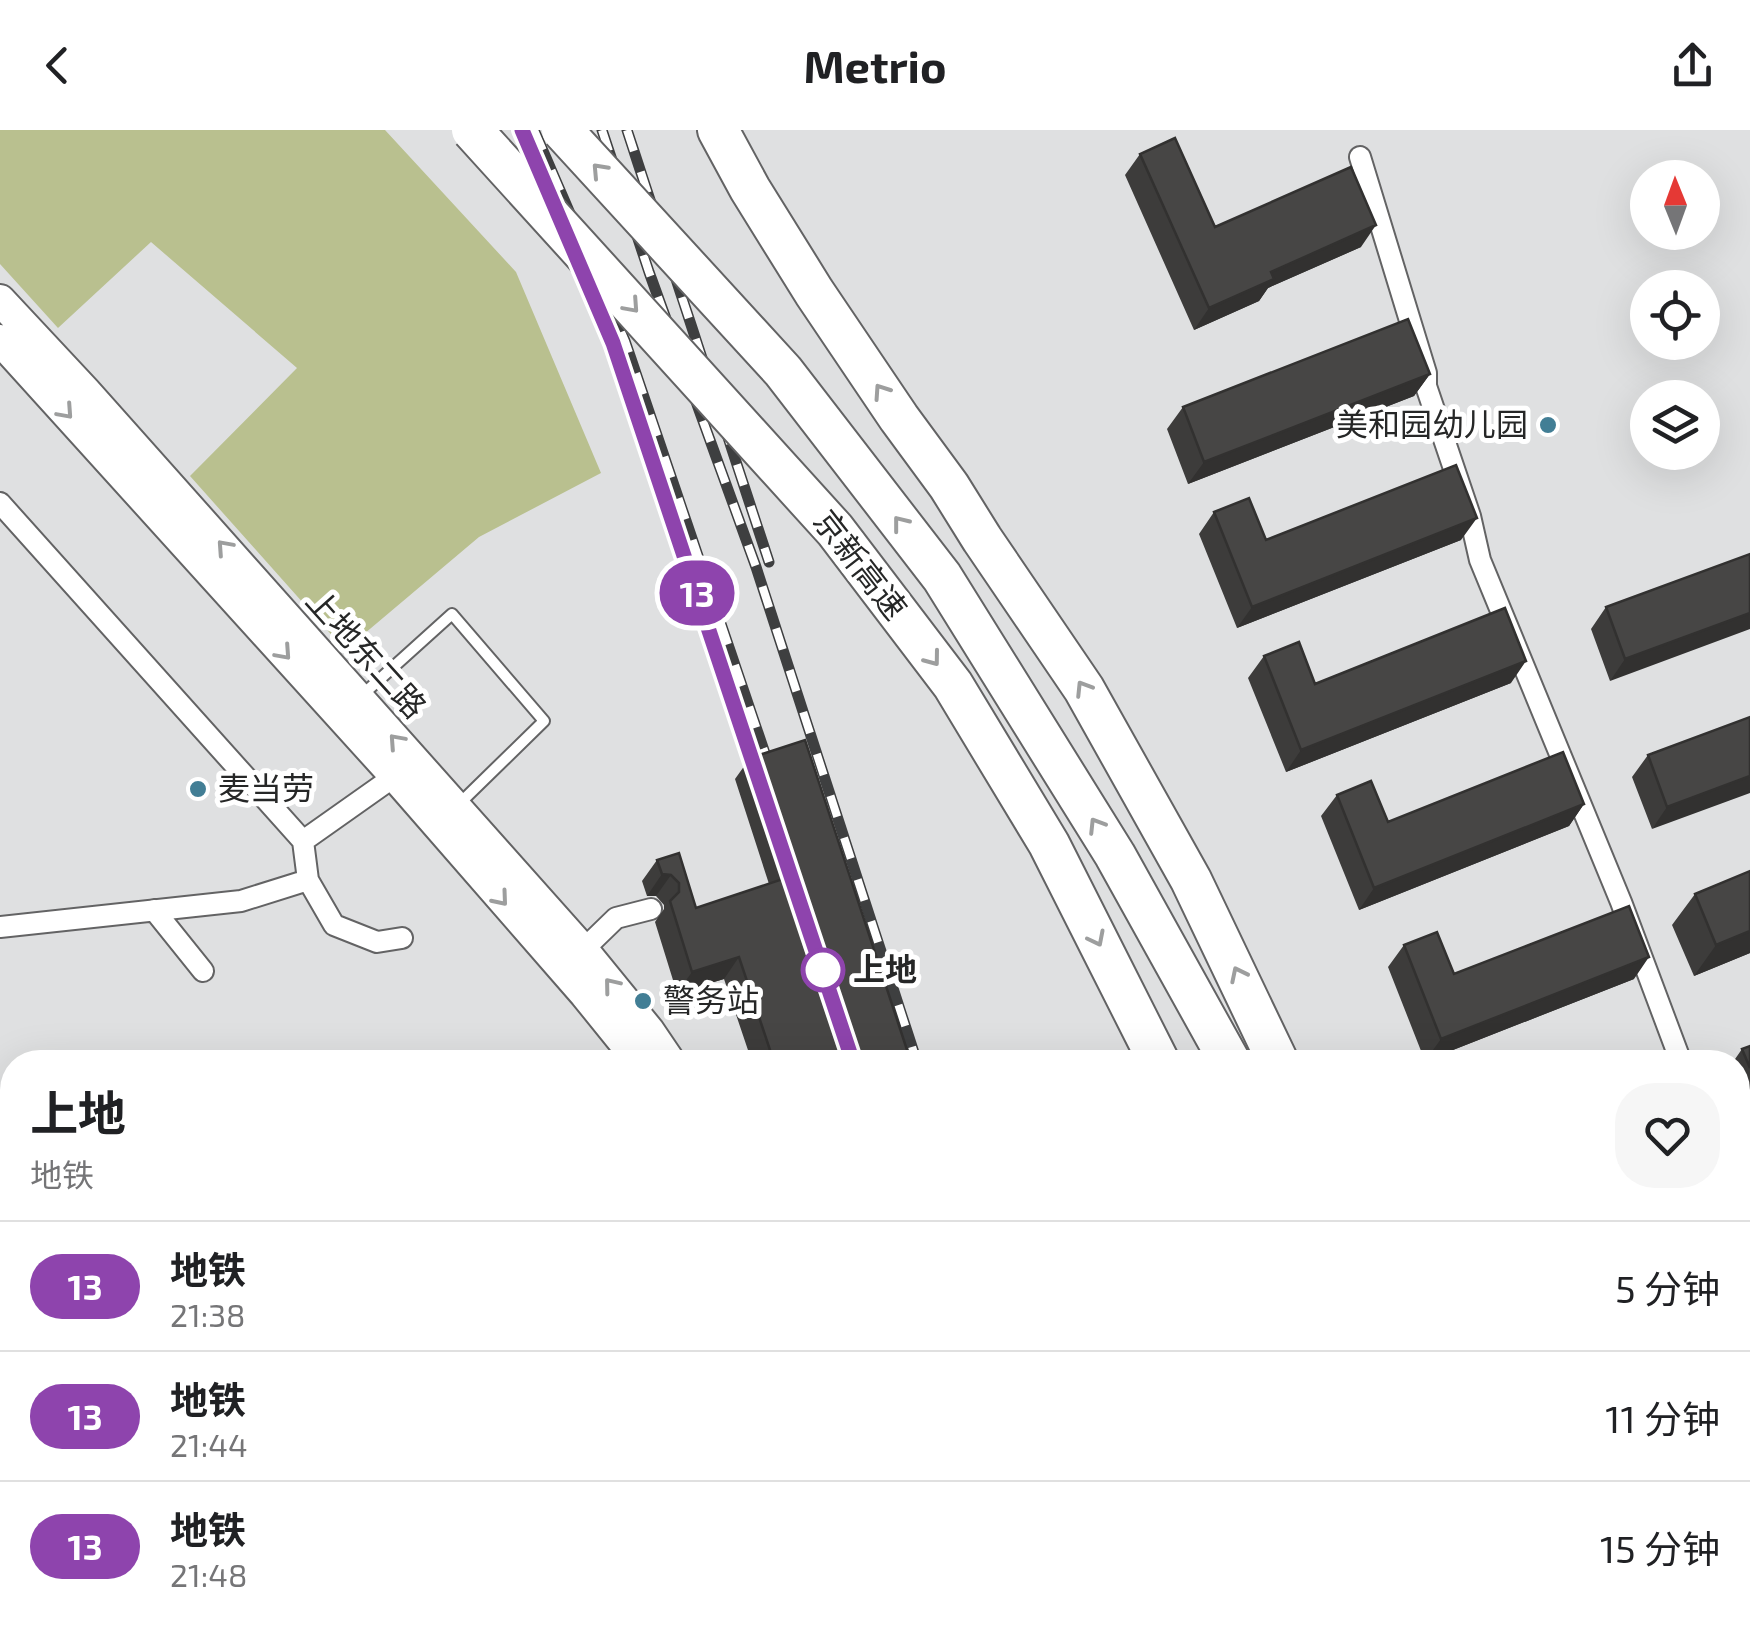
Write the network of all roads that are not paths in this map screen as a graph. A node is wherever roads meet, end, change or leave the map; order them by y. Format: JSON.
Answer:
{"nodes":[{"id":1,"x":472,"y":130,"type":"edge"},
{"id":2,"x":562,"y":130,"type":"edge"},
{"id":3,"x":718,"y":130,"type":"edge"},
{"id":4,"x":1360,"y":158,"type":"dead end"},
{"id":5,"x":0,"y":300,"type":"edge"},
{"id":6,"x":0,"y":340,"type":"edge"},
{"id":7,"x":0,"y":503,"type":"edge"},
{"id":8,"x":349,"y":706,"type":"junction"},
{"id":9,"x":395,"y":776,"type":"junction"},
{"id":10,"x":446,"y":816,"type":"junction"},
{"id":11,"x":303,"y":841,"type":"junction"},
{"id":12,"x":308,"y":880,"type":"junction"},
{"id":13,"x":651,"y":908,"type":"dead end"},
{"id":14,"x":154,"y":910,"type":"junction"},
{"id":15,"x":0,"y":926,"type":"edge"},
{"id":16,"x":402,"y":938,"type":"dead end"},
{"id":17,"x":583,"y":950,"type":"junction"},
{"id":18,"x":203,"y":971,"type":"dead end"},
{"id":19,"x":630,"y":1050,"type":"edge"},
{"id":20,"x":662,"y":1050,"type":"edge"},
{"id":21,"x":1153,"y":1050,"type":"edge"},
{"id":22,"x":1223,"y":1050,"type":"edge"},
{"id":23,"x":1272,"y":1050,"type":"edge"},
{"id":24,"x":1676,"y":1050,"type":"edge"}],
"edges":[{"from":1,"to":21,"type":"highway","name":"京新高速","one_way":true,"bridge":true},
{"from":22,"to":2,"type":"highway","name":"京新高速","one_way":true,"bridge":true},
{"from":23,"to":3,"type":"highway","one_way":true},
{"from":4,"to":24,"type":"street"},
{"from":8,"to":5,"type":"street","name":"上地东二路","one_way":true},
{"from":6,"to":8,"type":"street","name":"上地东二路","one_way":true},
{"from":7,"to":11,"type":"street"},
{"from":8,"to":9,"type":"street","name":"上地东二路"},
{"from":10,"to":8,"type":"street","name":"上地东二路","one_way":true},
{"from":8,"to":10,"type":"lane"},
{"from":9,"to":10,"type":"street","name":"上地东二路"},
{"from":9,"to":11,"type":"street"},
{"from":10,"to":17,"type":"street","name":"上地东二路"},
{"from":10,"to":19,"type":"street","name":"上地东二路","one_way":true},
{"from":11,"to":12,"type":"street"},
{"from":12,"to":14,"type":"street"},
{"from":12,"to":16,"type":"street"},
{"from":13,"to":17,"type":"street"},
{"from":14,"to":15,"type":"street"},
{"from":14,"to":18,"type":"street"},
{"from":20,"to":17,"type":"street","name":"上地东二路","one_way":true}]}
